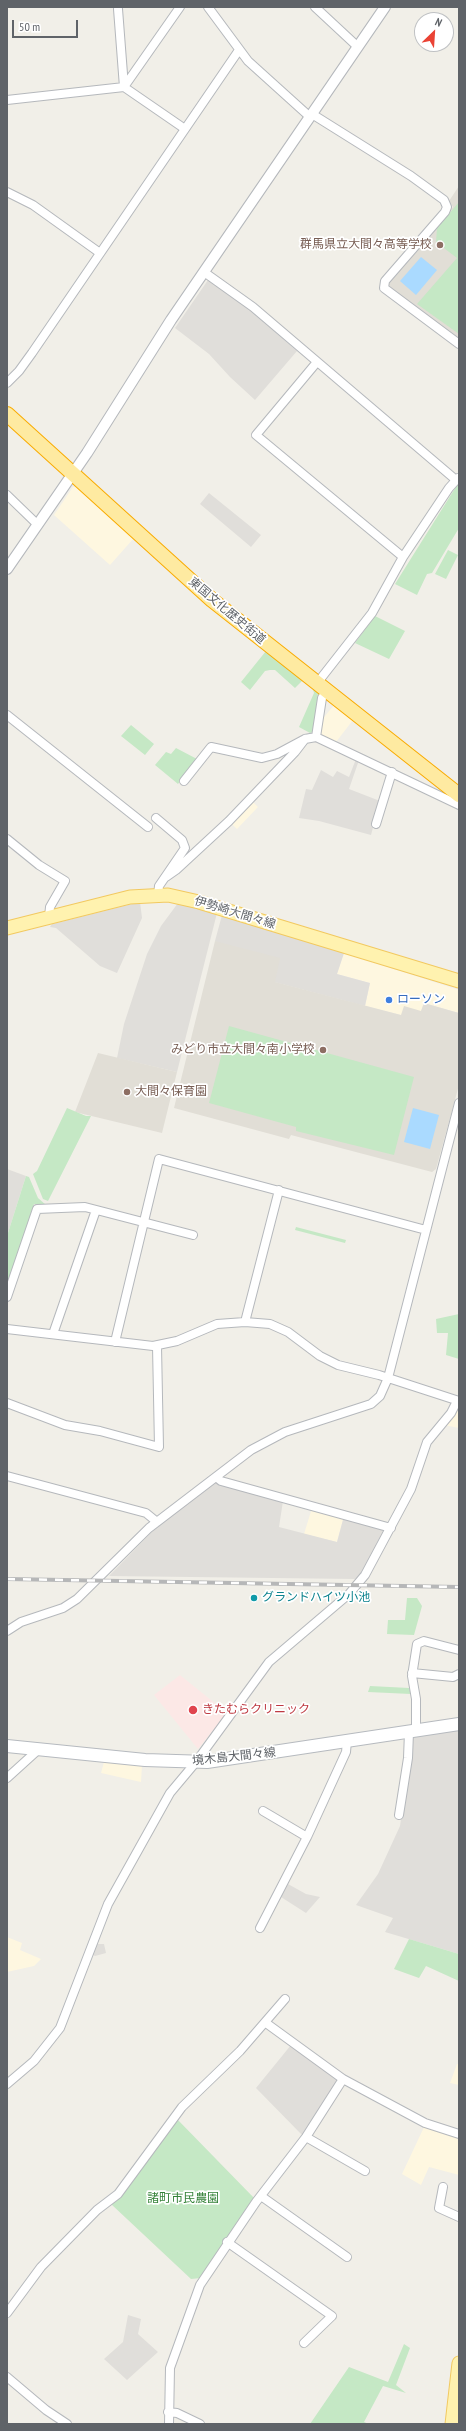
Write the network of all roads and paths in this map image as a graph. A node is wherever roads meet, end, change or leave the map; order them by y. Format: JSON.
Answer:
{"nodes":[{"id":1,"x":180,"y":7,"type":"edge"},
{"id":2,"x":208,"y":7,"type":"edge"},
{"id":3,"x":315,"y":7,"type":"edge"},
{"id":4,"x":385,"y":7,"type":"edge"},
{"id":5,"x":118,"y":9,"type":"dead end"},
{"id":6,"x":358,"y":47,"type":"junction"},
{"id":7,"x":239,"y":50,"type":"junction"},
{"id":8,"x":124,"y":87,"type":"junction"},
{"id":9,"x":7,"y":100,"type":"edge"},
{"id":10,"x":311,"y":115,"type":"junction"},
{"id":11,"x":185,"y":128,"type":"junction"},
{"id":12,"x":7,"y":192,"type":"edge"},
{"id":13,"x":100,"y":253,"type":"junction"},
{"id":14,"x":204,"y":272,"type":"junction"},
{"id":15,"x":459,"y":344,"type":"edge"},
{"id":16,"x":317,"y":362,"type":"junction"},
{"id":17,"x":7,"y":383,"type":"edge"},
{"id":18,"x":7,"y":414,"type":"edge"},
{"id":19,"x":73,"y":474,"type":"junction"},
{"id":20,"x":457,"y":479,"type":"edge"},
{"id":21,"x":7,"y":495,"type":"edge"},
{"id":22,"x":38,"y":525,"type":"junction"},
{"id":23,"x":403,"y":557,"type":"junction"},
{"id":24,"x":7,"y":569,"type":"edge"},
{"id":25,"x":322,"y":686,"type":"junction"},
{"id":26,"x":7,"y":715,"type":"edge"},
{"id":27,"x":316,"y":737,"type":"junction"},
{"id":28,"x":305,"y":738,"type":"junction"},
{"id":29,"x":392,"y":772,"type":"junction"},
{"id":30,"x":184,"y":781,"type":"dead end"},
{"id":31,"x":459,"y":795,"type":"edge"},
{"id":32,"x":459,"y":804,"type":"edge"},
{"id":33,"x":156,"y":818,"type":"dead end"},
{"id":34,"x":376,"y":824,"type":"dead end"},
{"id":35,"x":148,"y":827,"type":"dead end"},
{"id":36,"x":7,"y":839,"type":"edge"},
{"id":37,"x":166,"y":877,"type":"junction"},
{"id":38,"x":158,"y":894,"type":"junction"},
{"id":39,"x":49,"y":917,"type":"junction"},
{"id":40,"x":7,"y":928,"type":"edge"},
{"id":41,"x":459,"y":981,"type":"edge"},
{"id":42,"x":459,"y":1103,"type":"edge"},
{"id":43,"x":279,"y":1190,"type":"junction"},
{"id":44,"x":96,"y":1210,"type":"junction"},
{"id":45,"x":143,"y":1222,"type":"junction"},
{"id":46,"x":426,"y":1230,"type":"junction"},
{"id":47,"x":193,"y":1235,"type":"dead end"},
{"id":48,"x":7,"y":1297,"type":"edge"},
{"id":49,"x":245,"y":1322,"type":"junction"},
{"id":50,"x":7,"y":1329,"type":"edge"},
{"id":51,"x":53,"y":1334,"type":"junction"},
{"id":52,"x":115,"y":1342,"type":"junction"},
{"id":53,"x":157,"y":1346,"type":"junction"},
{"id":54,"x":388,"y":1378,"type":"junction"},
{"id":55,"x":458,"y":1401,"type":"edge"},
{"id":56,"x":7,"y":1403,"type":"edge"},
{"id":57,"x":7,"y":1476,"type":"edge"},
{"id":58,"x":216,"y":1477,"type":"junction"},
{"id":59,"x":157,"y":1522,"type":"junction"},
{"id":60,"x":391,"y":1528,"type":"junction"},
{"id":61,"x":7,"y":1631,"type":"edge"},
{"id":62,"x":459,"y":1650,"type":"edge"},
{"id":63,"x":412,"y":1673,"type":"junction"},
{"id":64,"x":459,"y":1674,"type":"edge"},
{"id":65,"x":459,"y":1724,"type":"edge"},
{"id":66,"x":412,"y":1731,"type":"junction"},
{"id":67,"x":347,"y":1741,"type":"junction"},
{"id":68,"x":7,"y":1746,"type":"edge"},
{"id":69,"x":39,"y":1749,"type":"junction"},
{"id":70,"x":196,"y":1762,"type":"junction"},
{"id":71,"x":7,"y":1778,"type":"edge"},
{"id":72,"x":263,"y":1811,"type":"dead end"},
{"id":73,"x":399,"y":1815,"type":"dead end"},
{"id":74,"x":307,"y":1837,"type":"junction"},
{"id":75,"x":260,"y":1928,"type":"dead end"},
{"id":76,"x":286,"y":1999,"type":"dead end"},
{"id":77,"x":266,"y":2023,"type":"junction"},
{"id":78,"x":343,"y":2079,"type":"junction"},
{"id":79,"x":7,"y":2084,"type":"edge"},
{"id":80,"x":459,"y":2134,"type":"edge"},
{"id":81,"x":306,"y":2137,"type":"junction"},
{"id":82,"x":365,"y":2171,"type":"dead end"},
{"id":83,"x":443,"y":2187,"type":"dead end"},
{"id":84,"x":260,"y":2196,"type":"junction"},
{"id":85,"x":459,"y":2217,"type":"edge"},
{"id":86,"x":227,"y":2242,"type":"junction"},
{"id":87,"x":347,"y":2257,"type":"dead end"},
{"id":88,"x":7,"y":2313,"type":"edge"},
{"id":89,"x":304,"y":2344,"type":"dead end"},
{"id":90,"x":459,"y":2363,"type":"edge"},
{"id":91,"x":7,"y":2377,"type":"edge"},
{"id":92,"x":168,"y":2412,"type":"junction"},
{"id":93,"x":67,"y":2424,"type":"edge"},
{"id":94,"x":169,"y":2424,"type":"edge"},
{"id":95,"x":200,"y":2424,"type":"edge"},
{"id":96,"x":452,"y":2424,"type":"edge"}],
"edges":[{"from":1,"to":8,"type":"street"},
{"from":2,"to":7,"type":"street"},
{"from":3,"to":6,"type":"street"},
{"from":4,"to":6,"type":"street"},
{"from":5,"to":8,"type":"street"},
{"from":6,"to":10,"type":"street"},
{"from":7,"to":10,"type":"street"},
{"from":7,"to":11,"type":"street"},
{"from":8,"to":9,"type":"street"},
{"from":8,"to":11,"type":"street"},
{"from":10,"to":14,"type":"street"},
{"from":10,"to":15,"type":"street"},
{"from":11,"to":13,"type":"street"},
{"from":12,"to":13,"type":"street"},
{"from":13,"to":17,"type":"street"},
{"from":14,"to":16,"type":"street"},
{"from":14,"to":19,"type":"street"},
{"from":16,"to":20,"type":"street"},
{"from":16,"to":23,"type":"street"},
{"from":18,"to":19,"type":"highway","name":"東国文化歴史街道"},
{"from":19,"to":22,"type":"street"},
{"from":19,"to":25,"type":"highway","name":"東国文化歴史街道"},
{"from":20,"to":23,"type":"street"},
{"from":21,"to":22,"type":"street"},
{"from":22,"to":24,"type":"street"},
{"from":23,"to":25,"type":"street"},
{"from":25,"to":27,"type":"street"},
{"from":25,"to":31,"type":"highway","name":"東国文化歴史街道"},
{"from":26,"to":35,"type":"street"},
{"from":27,"to":28,"type":"street"},
{"from":27,"to":29,"type":"street"},
{"from":28,"to":30,"type":"street"},
{"from":28,"to":37,"type":"street"},
{"from":29,"to":32,"type":"street"},
{"from":29,"to":34,"type":"street"},
{"from":33,"to":37,"type":"street"},
{"from":36,"to":39,"type":"street"},
{"from":37,"to":38,"type":"street"},
{"from":38,"to":39,"type":"main road","name":"伊勢崎大間々線"},
{"from":38,"to":41,"type":"main road","name":"伊勢崎大間々線"},
{"from":39,"to":40,"type":"main road","name":"伊勢崎大間々線"},
{"from":42,"to":46,"type":"street"},
{"from":43,"to":45,"type":"street"},
{"from":43,"to":46,"type":"street"},
{"from":43,"to":49,"type":"street"},
{"from":44,"to":45,"type":"street"},
{"from":44,"to":48,"type":"street"},
{"from":44,"to":51,"type":"street"},
{"from":45,"to":47,"type":"street"},
{"from":45,"to":52,"type":"street"},
{"from":46,"to":54,"type":"street"},
{"from":49,"to":53,"type":"street"},
{"from":49,"to":54,"type":"street"},
{"from":50,"to":51,"type":"street"},
{"from":51,"to":52,"type":"street"},
{"from":52,"to":53,"type":"street"},
{"from":53,"to":56,"type":"street"},
{"from":54,"to":55,"type":"street"},
{"from":54,"to":58,"type":"street"},
{"from":55,"to":60,"type":"street"},
{"from":57,"to":59,"type":"street"},
{"from":58,"to":59,"type":"street"},
{"from":58,"to":60,"type":"street"},
{"from":59,"to":61,"type":"street"},
{"from":60,"to":70,"type":"street"},
{"from":62,"to":63,"type":"street"},
{"from":63,"to":64,"type":"street"},
{"from":63,"to":66,"type":"street"},
{"from":65,"to":66,"type":"main road","name":"境木島大間々線"},
{"from":66,"to":67,"type":"main road","name":"境木島大間々線"},
{"from":66,"to":73,"type":"street"},
{"from":67,"to":70,"type":"main road","name":"境木島大間々線"},
{"from":67,"to":74,"type":"street"},
{"from":68,"to":69,"type":"main road","name":"境木島大間々線"},
{"from":69,"to":70,"type":"main road","name":"境木島大間々線"},
{"from":69,"to":71,"type":"street"},
{"from":70,"to":79,"type":"street"},
{"from":72,"to":74,"type":"street"},
{"from":74,"to":75,"type":"street"},
{"from":76,"to":77,"type":"street"},
{"from":77,"to":78,"type":"street"},
{"from":77,"to":88,"type":"street"},
{"from":78,"to":80,"type":"street"},
{"from":78,"to":81,"type":"street"},
{"from":81,"to":82,"type":"street"},
{"from":81,"to":84,"type":"street"},
{"from":83,"to":85,"type":"street"},
{"from":84,"to":86,"type":"street"},
{"from":84,"to":87,"type":"street"},
{"from":86,"to":89,"type":"street"},
{"from":86,"to":92,"type":"street"},
{"from":90,"to":96,"type":"main road"},
{"from":91,"to":93,"type":"street"},
{"from":92,"to":94,"type":"street"},
{"from":92,"to":95,"type":"street"}]}
